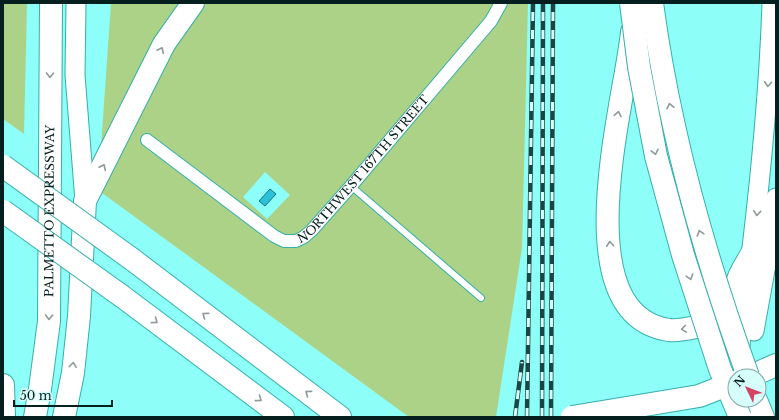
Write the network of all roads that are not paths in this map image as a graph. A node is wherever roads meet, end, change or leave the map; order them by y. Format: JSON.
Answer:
{"nodes":[{"id":1,"x":43,"y":3,"type":"edge"},
{"id":2,"x":51,"y":3,"type":"edge"},
{"id":3,"x":76,"y":3,"type":"edge"},
{"id":4,"x":193,"y":3,"type":"edge"},
{"id":5,"x":632,"y":3,"type":"edge"},
{"id":6,"x":635,"y":3,"type":"edge"},
{"id":7,"x":652,"y":3,"type":"edge"},
{"id":8,"x":772,"y":3,"type":"edge"},
{"id":9,"x":499,"y":7,"type":"edge"},
{"id":10,"x":50,"y":36,"type":"junction"},
{"id":11,"x":147,"y":140,"type":"dead end"},
{"id":12,"x":3,"y":166,"type":"edge"},
{"id":13,"x":351,"y":186,"type":"junction"},
{"id":14,"x":776,"y":198,"type":"edge"},
{"id":15,"x":85,"y":201,"type":"junction"},
{"id":16,"x":3,"y":211,"type":"edge"},
{"id":17,"x":752,"y":253,"type":"junction"},
{"id":18,"x":481,"y":298,"type":"dead end"},
{"id":19,"x":737,"y":368,"type":"edge"},
{"id":20,"x":743,"y":368,"type":"edge"},
{"id":21,"x":746,"y":368,"type":"edge"},
{"id":22,"x":3,"y":385,"type":"edge"},
{"id":23,"x":727,"y":385,"type":"edge"},
{"id":24,"x":4,"y":417,"type":"edge"},
{"id":25,"x":35,"y":417,"type":"edge"},
{"id":26,"x":64,"y":417,"type":"edge"},
{"id":27,"x":283,"y":417,"type":"edge"},
{"id":28,"x":340,"y":417,"type":"edge"},
{"id":29,"x":572,"y":417,"type":"edge"},
{"id":30,"x":740,"y":417,"type":"edge"}],
"edges":[{"from":1,"to":10,"type":"highway"},
{"from":2,"to":10,"type":"highway","name":"PALMETTO EXPRESSWAY"},
{"from":3,"to":15,"type":"main road"},
{"from":15,"to":4,"type":"highway","one_way":true},
{"from":5,"to":30,"type":"highway","one_way":true,"bridge":true},
{"from":17,"to":6,"type":"highway","one_way":true},
{"from":21,"to":7,"type":"highway","one_way":true,"bridge":true},
{"from":8,"to":17,"type":"main road","one_way":true},
{"from":9,"to":13,"type":"street","name":"NORTHWEST 167TH STREET"},
{"from":10,"to":25,"type":"highway","name":"PALMETTO EXPRESSWAY","one_way":true},
{"from":11,"to":13,"type":"street","name":"NORTHWEST 167TH STREET"},
{"from":28,"to":12,"type":"highway","one_way":true,"bridge":true},
{"from":13,"to":18,"type":"lane"},
{"from":14,"to":20,"type":"main road"},
{"from":26,"to":15,"type":"highway","one_way":true},
{"from":16,"to":27,"type":"highway","one_way":true,"bridge":true},
{"from":17,"to":19,"type":"main road"},
{"from":22,"to":24,"type":"highway"},
{"from":23,"to":29,"type":"highway","bridge":true}]}
